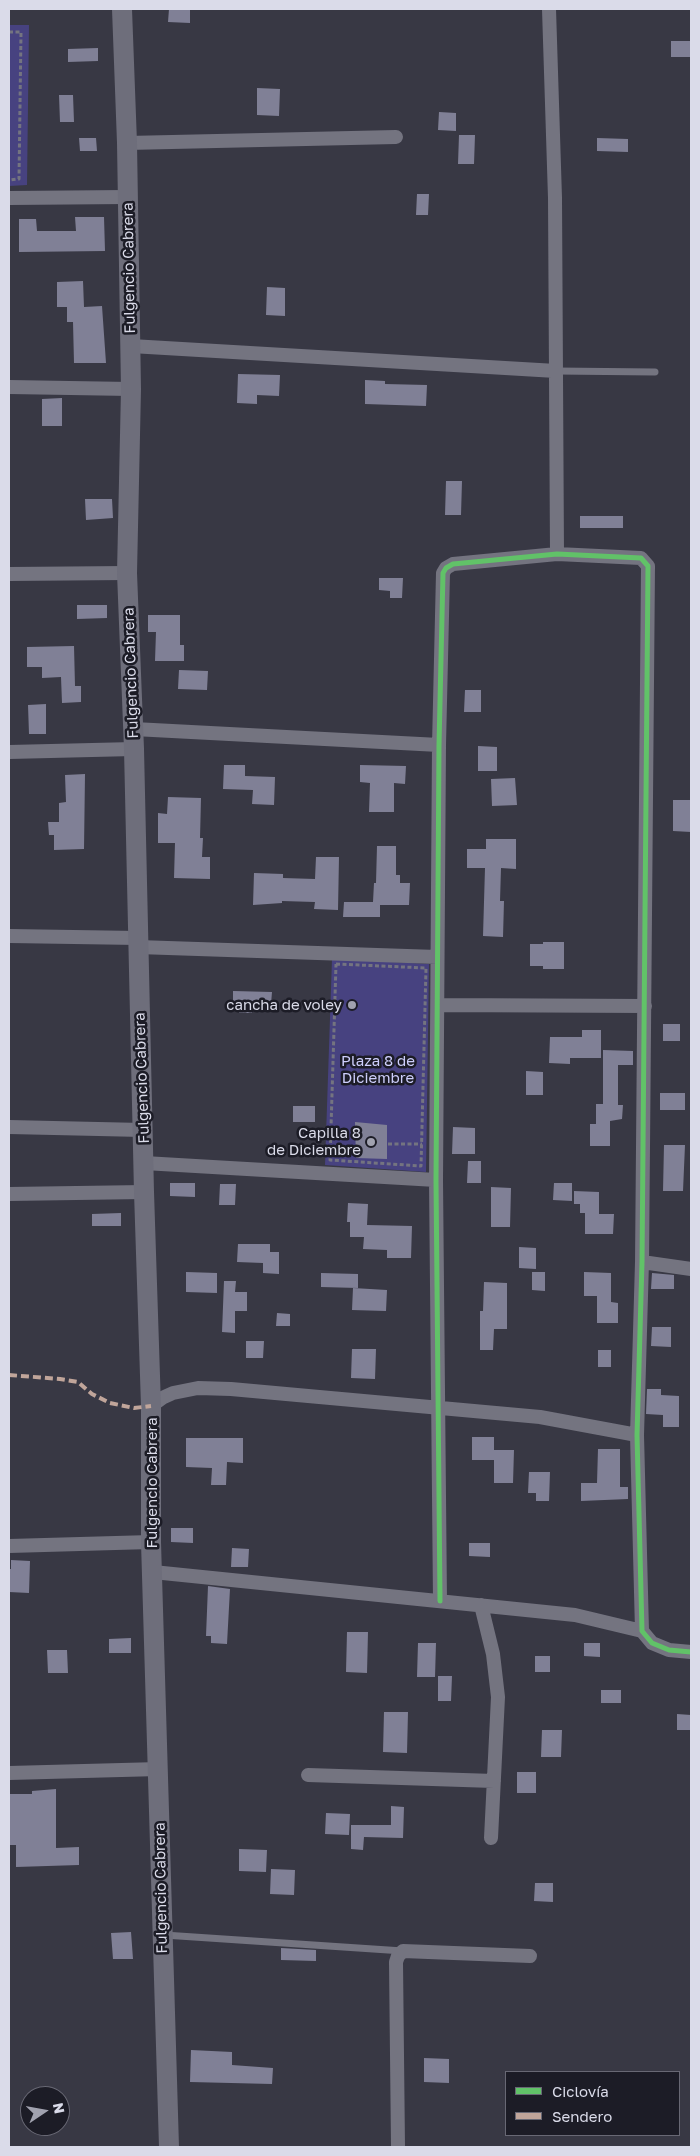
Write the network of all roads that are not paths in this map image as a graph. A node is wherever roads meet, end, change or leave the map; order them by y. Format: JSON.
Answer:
{"nodes":[{"id":1,"x":122,"y":9,"type":"edge"},
{"id":2,"x":549,"y":9,"type":"edge"},
{"id":3,"x":396,"y":137,"type":"dead end"},
{"id":4,"x":127,"y":143,"type":"junction"},
{"id":5,"x":127,"y":197,"type":"junction"},
{"id":6,"x":9,"y":198,"type":"edge"},
{"id":7,"x":131,"y":346,"type":"junction"},
{"id":8,"x":556,"y":371,"type":"junction"},
{"id":9,"x":655,"y":372,"type":"dead end"},
{"id":10,"x":9,"y":387,"type":"edge"},
{"id":11,"x":131,"y":388,"type":"junction"},
{"id":12,"x":557,"y":554,"type":"junction"},
{"id":13,"x":127,"y":573,"type":"junction"},
{"id":14,"x":9,"y":574,"type":"edge"},
{"id":15,"x":134,"y":729,"type":"junction"},
{"id":16,"x":439,"y":745,"type":"junction"},
{"id":17,"x":134,"y":749,"type":"junction"},
{"id":18,"x":9,"y":752,"type":"edge"},
{"id":19,"x":9,"y":936,"type":"edge"},
{"id":20,"x":138,"y":943,"type":"junction"},
{"id":21,"x":437,"y":957,"type":"junction"},
{"id":22,"x":438,"y":1005,"type":"junction"},
{"id":23,"x":645,"y":1006,"type":"junction"},
{"id":24,"x":9,"y":1127,"type":"edge"},
{"id":25,"x":144,"y":1130,"type":"junction"},
{"id":26,"x":144,"y":1163,"type":"junction"},
{"id":27,"x":436,"y":1180,"type":"junction"},
{"id":28,"x":144,"y":1192,"type":"junction"},
{"id":29,"x":9,"y":1194,"type":"edge"},
{"id":30,"x":642,"y":1262,"type":"junction"},
{"id":31,"x":691,"y":1269,"type":"edge"},
{"id":32,"x":152,"y":1406,"type":"junction"},
{"id":33,"x":438,"y":1408,"type":"junction"},
{"id":34,"x":637,"y":1435,"type":"junction"},
{"id":35,"x":151,"y":1542,"type":"junction"},
{"id":36,"x":9,"y":1546,"type":"edge"},
{"id":37,"x":153,"y":1572,"type":"junction"},
{"id":38,"x":440,"y":1601,"type":"junction"},
{"id":39,"x":481,"y":1605,"type":"junction"},
{"id":40,"x":642,"y":1630,"type":"junction"},
{"id":41,"x":691,"y":1652,"type":"edge"},
{"id":42,"x":159,"y":1769,"type":"junction"},
{"id":43,"x":9,"y":1773,"type":"edge"},
{"id":44,"x":308,"y":1775,"type":"dead end"},
{"id":45,"x":494,"y":1781,"type":"junction"},
{"id":46,"x":491,"y":1838,"type":"dead end"},
{"id":47,"x":162,"y":1935,"type":"junction"},
{"id":48,"x":403,"y":1951,"type":"junction"},
{"id":49,"x":530,"y":1956,"type":"dead end"},
{"id":50,"x":169,"y":2147,"type":"edge"},
{"id":51,"x":398,"y":2147,"type":"edge"}],
"edges":[{"from":1,"to":4,"type":"main road","name":"Fulgencio Cabrera"},
{"from":2,"to":8,"type":"street"},
{"from":3,"to":4,"type":"street"},
{"from":4,"to":5,"type":"main road","name":"Fulgencio Cabrera"},
{"from":5,"to":6,"type":"street"},
{"from":5,"to":7,"type":"main road","name":"Fulgencio Cabrera"},
{"from":7,"to":8,"type":"street"},
{"from":7,"to":11,"type":"main road","name":"Fulgencio Cabrera"},
{"from":8,"to":9,"type":"lane"},
{"from":8,"to":12,"type":"street"},
{"from":10,"to":11,"type":"street"},
{"from":11,"to":13,"type":"main road","name":"Fulgencio Cabrera"},
{"from":12,"to":16,"type":"street"},
{"from":12,"to":23,"type":"street"},
{"from":13,"to":14,"type":"street"},
{"from":13,"to":15,"type":"main road","name":"Fulgencio Cabrera"},
{"from":15,"to":16,"type":"street"},
{"from":15,"to":17,"type":"main road","name":"Fulgencio Cabrera"},
{"from":16,"to":21,"type":"street"},
{"from":17,"to":18,"type":"street"},
{"from":17,"to":20,"type":"main road","name":"Fulgencio Cabrera"},
{"from":19,"to":20,"type":"street"},
{"from":20,"to":21,"type":"street"},
{"from":20,"to":25,"type":"main road","name":"Fulgencio Cabrera"},
{"from":21,"to":22,"type":"street"},
{"from":22,"to":23,"type":"street"},
{"from":22,"to":27,"type":"street"},
{"from":23,"to":30,"type":"street"},
{"from":24,"to":25,"type":"street"},
{"from":25,"to":26,"type":"main road","name":"Fulgencio Cabrera"},
{"from":26,"to":27,"type":"street"},
{"from":26,"to":28,"type":"main road","name":"Fulgencio Cabrera"},
{"from":27,"to":33,"type":"street"},
{"from":28,"to":29,"type":"street"},
{"from":28,"to":32,"type":"main road","name":"Fulgencio Cabrera"},
{"from":30,"to":31,"type":"street"},
{"from":30,"to":34,"type":"street"},
{"from":32,"to":33,"type":"street"},
{"from":32,"to":35,"type":"main road","name":"Fulgencio Cabrera"},
{"from":33,"to":34,"type":"street"},
{"from":33,"to":38,"type":"street"},
{"from":34,"to":40,"type":"street"},
{"from":35,"to":36,"type":"street"},
{"from":35,"to":37,"type":"main road","name":"Fulgencio Cabrera"},
{"from":37,"to":38,"type":"street"},
{"from":37,"to":42,"type":"main road","name":"Fulgencio Cabrera"},
{"from":38,"to":39,"type":"street"},
{"from":39,"to":40,"type":"street"},
{"from":39,"to":45,"type":"street"},
{"from":40,"to":41,"type":"street"},
{"from":42,"to":43,"type":"street"},
{"from":42,"to":47,"type":"main road","name":"Fulgencio Cabrera"},
{"from":44,"to":45,"type":"street"},
{"from":45,"to":46,"type":"street"},
{"from":47,"to":48,"type":"lane"},
{"from":47,"to":50,"type":"main road","name":"Fulgencio Cabrera"},
{"from":48,"to":49,"type":"street"},
{"from":48,"to":51,"type":"street"}]}
